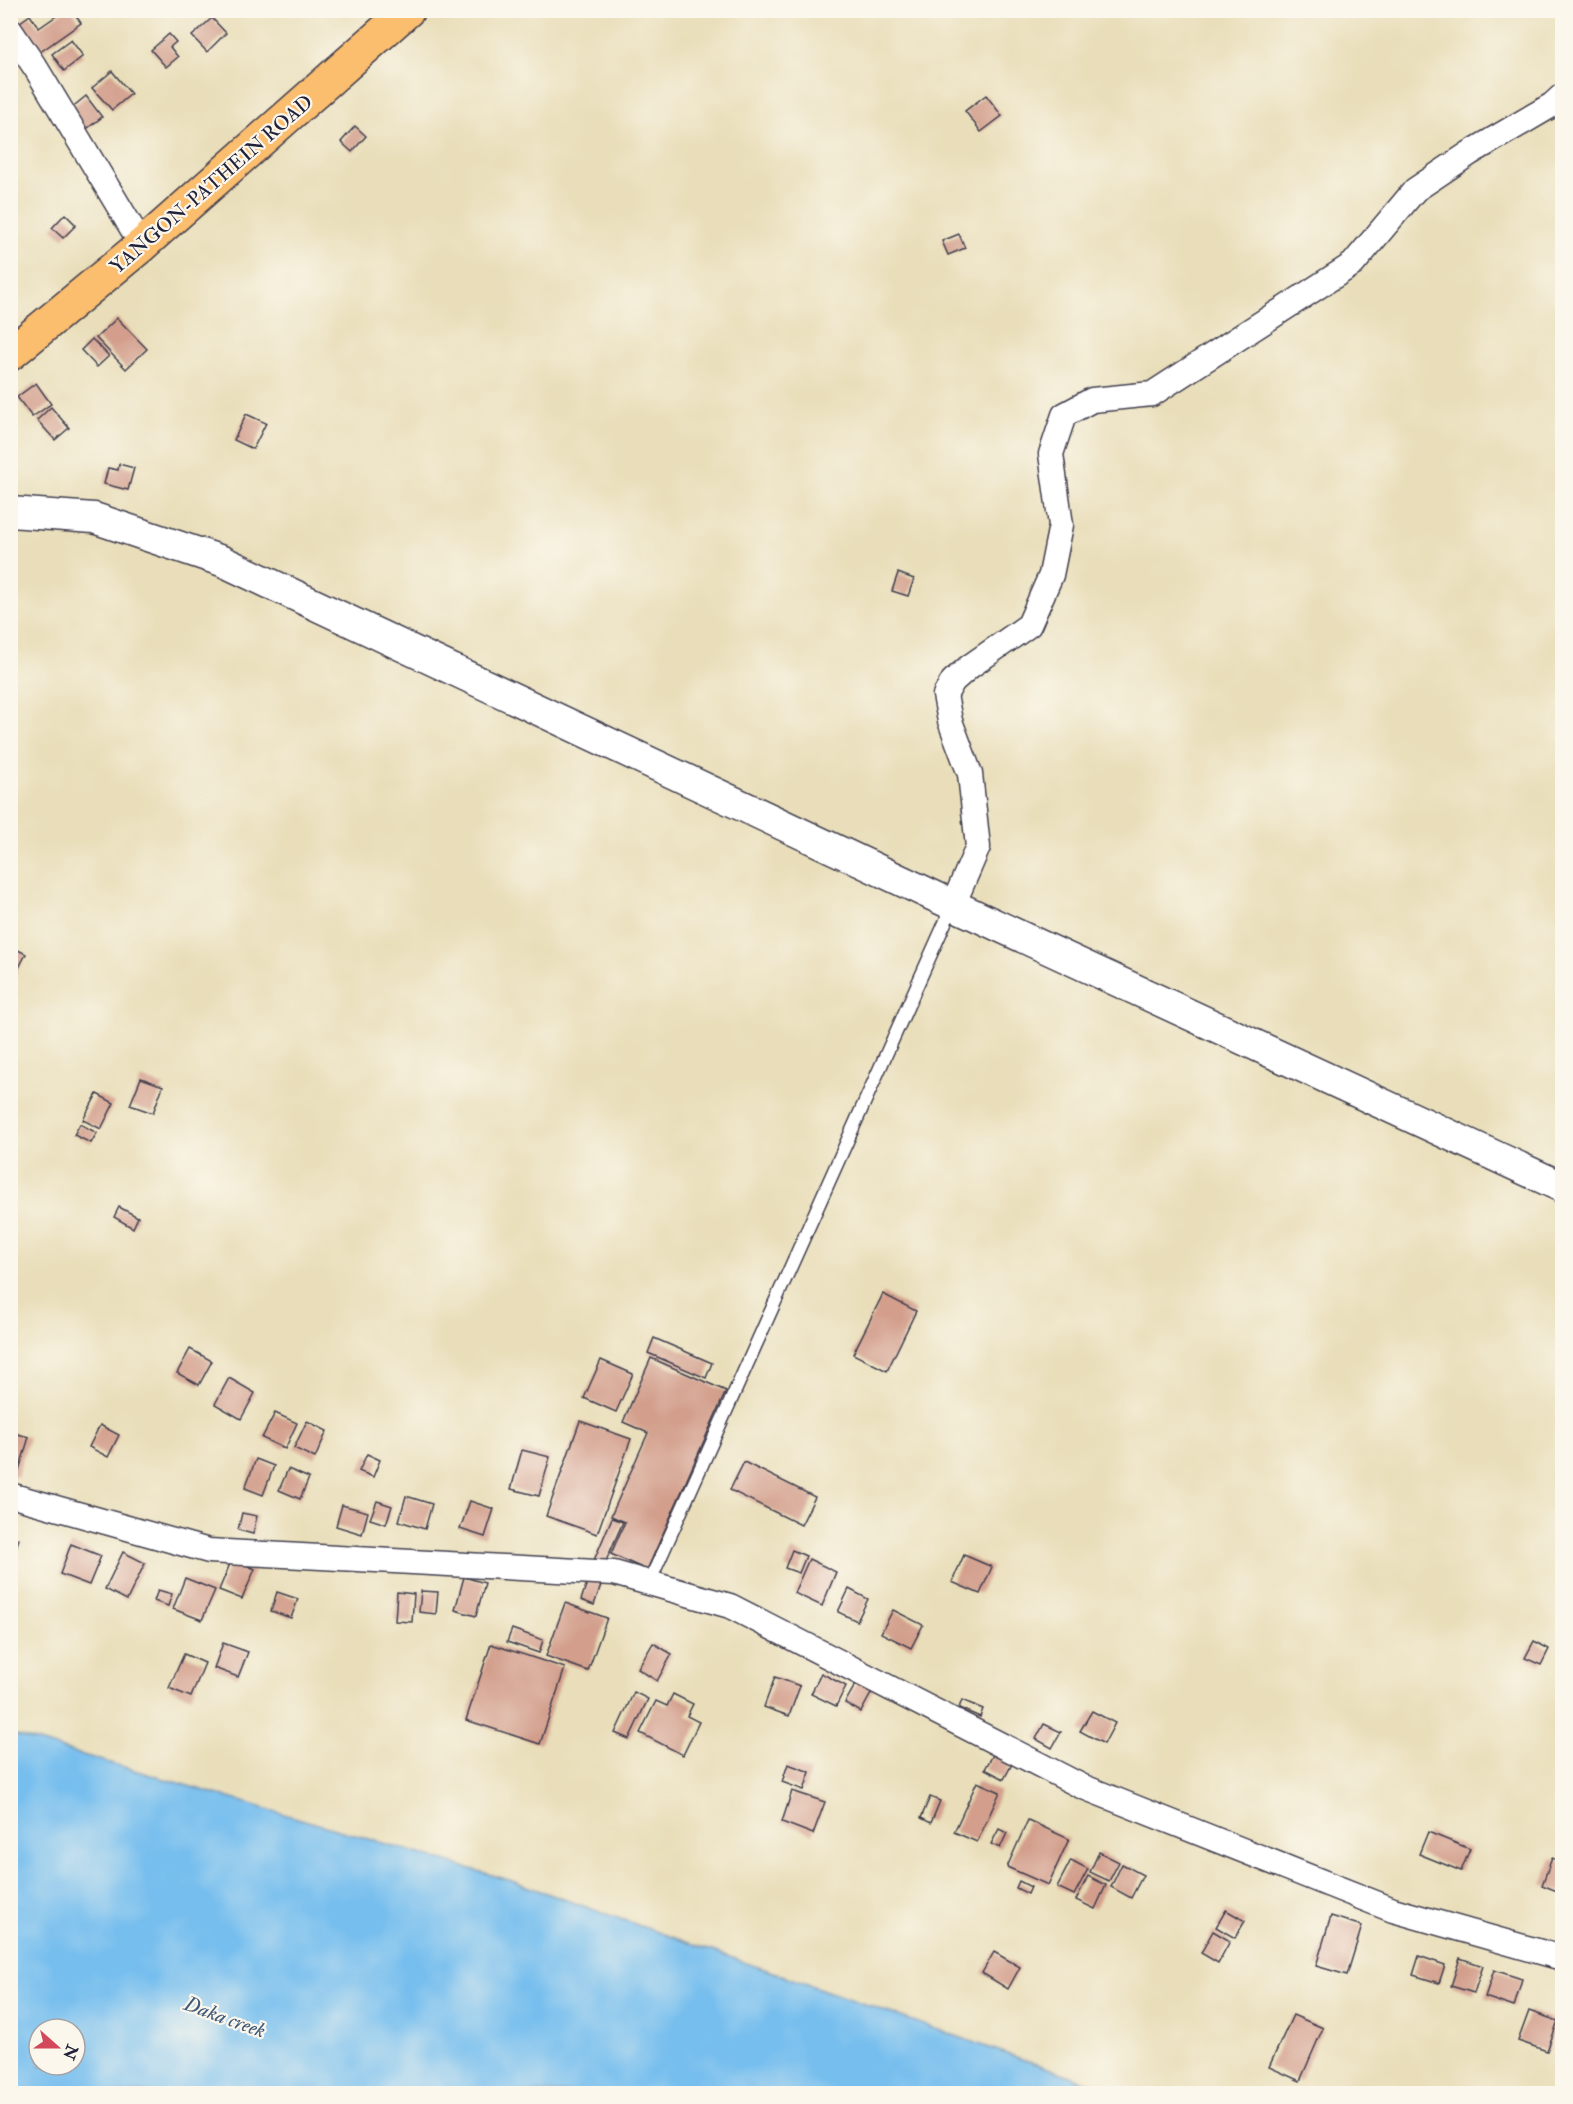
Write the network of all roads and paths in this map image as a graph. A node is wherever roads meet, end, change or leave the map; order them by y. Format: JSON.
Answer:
{"nodes":[{"id":1,"x":408,"y":10,"type":"edge"},
{"id":2,"x":10,"y":30,"type":"edge"},
{"id":3,"x":1563,"y":96,"type":"edge"},
{"id":4,"x":142,"y":245,"type":"junction"},
{"id":5,"x":10,"y":354,"type":"edge"},
{"id":6,"x":10,"y":512,"type":"edge"},
{"id":7,"x":953,"y":906,"type":"junction"},
{"id":8,"x":1563,"y":1187,"type":"edge"},
{"id":9,"x":10,"y":1496,"type":"edge"},
{"id":10,"x":649,"y":1583,"type":"junction"},
{"id":11,"x":1563,"y":1958,"type":"edge"}],
"edges":[{"from":1,"to":4,"type":"highway","name":"YANGON-PATHEIN ROAD"},
{"from":2,"to":4,"type":"street"},
{"from":3,"to":7,"type":"street"},
{"from":4,"to":5,"type":"highway","name":"YANGON-PATHEIN ROAD"},
{"from":6,"to":7,"type":"street"},
{"from":7,"to":8,"type":"street"},
{"from":7,"to":10,"type":"lane"},
{"from":9,"to":10,"type":"street"},
{"from":10,"to":11,"type":"street"}]}
